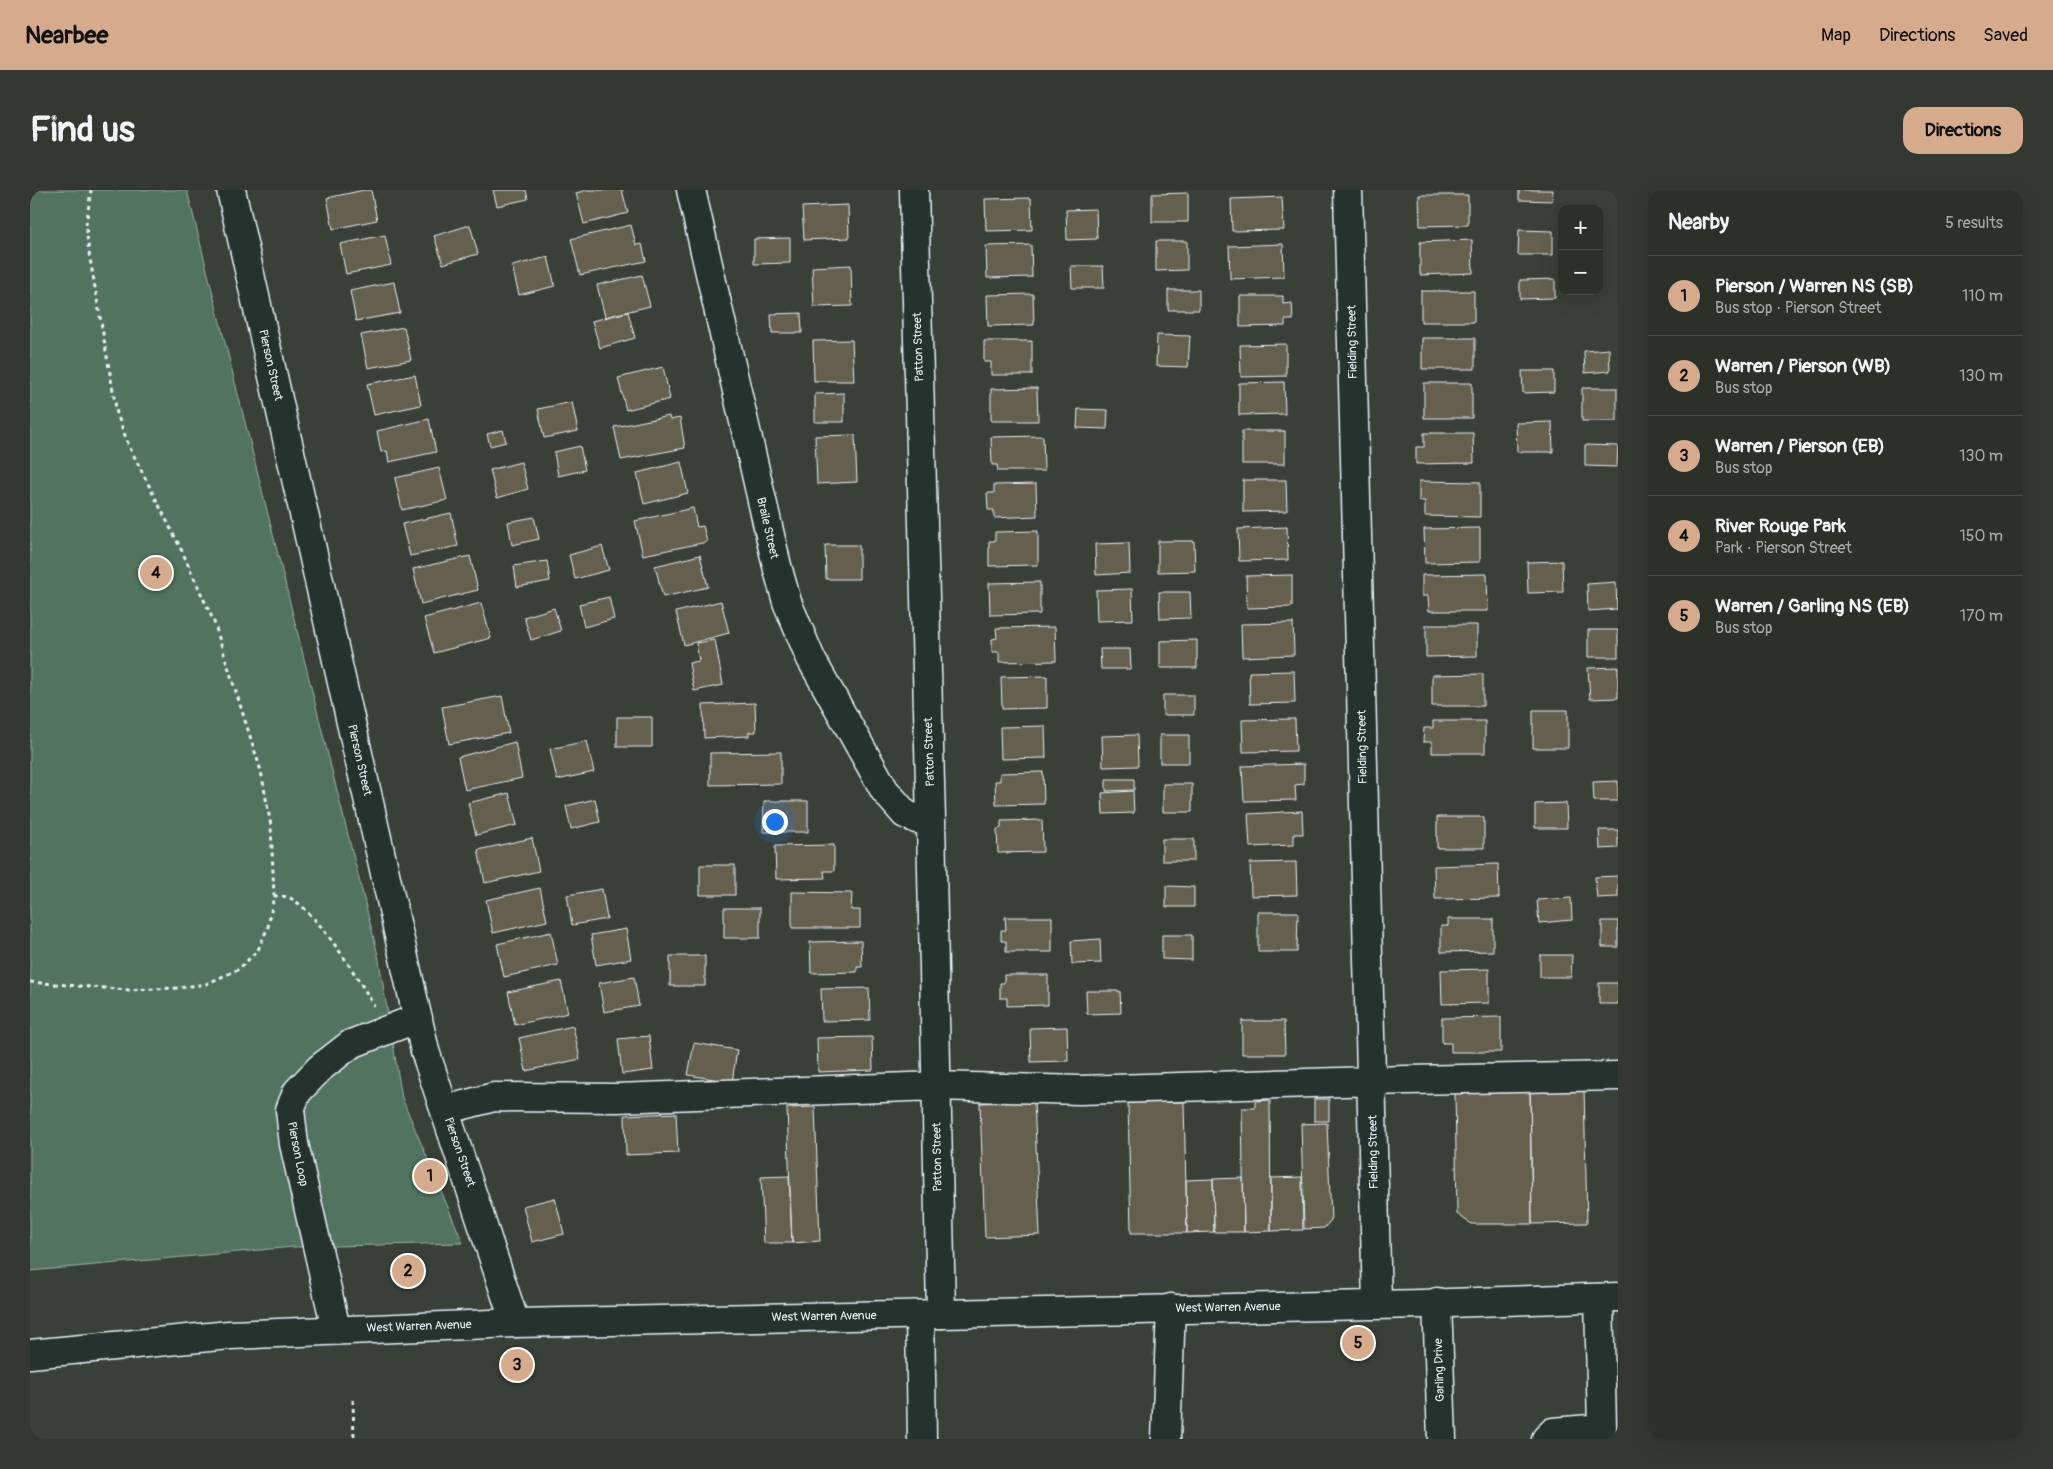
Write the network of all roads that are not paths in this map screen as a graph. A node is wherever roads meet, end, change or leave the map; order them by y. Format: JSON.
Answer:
{"nodes":[{"id":1,"x":231,"y":190,"type":"edge"},
{"id":2,"x":691,"y":190,"type":"edge"},
{"id":3,"x":914,"y":190,"type":"edge"},
{"id":4,"x":1348,"y":190,"type":"edge"},
{"id":5,"x":931,"y":820,"type":"junction"},
{"id":6,"x":418,"y":1018,"type":"junction"},
{"id":7,"x":1618,"y":1076,"type":"edge"},
{"id":8,"x":1371,"y":1082,"type":"junction"},
{"id":9,"x":936,"y":1086,"type":"junction"},
{"id":10,"x":446,"y":1110,"type":"junction"},
{"id":11,"x":1608,"y":1297,"type":"edge"},
{"id":12,"x":1437,"y":1302,"type":"junction"},
{"id":13,"x":1377,"y":1304,"type":"junction"},
{"id":14,"x":1171,"y":1308,"type":"junction"},
{"id":15,"x":930,"y":1314,"type":"junction"},
{"id":16,"x":515,"y":1322,"type":"junction"},
{"id":17,"x":336,"y":1329,"type":"junction"},
{"id":18,"x":30,"y":1354,"type":"edge"},
{"id":19,"x":922,"y":1439,"type":"edge"},
{"id":20,"x":1166,"y":1439,"type":"edge"},
{"id":21,"x":1442,"y":1439,"type":"edge"},
{"id":22,"x":1546,"y":1439,"type":"edge"}],
"edges":[{"from":1,"to":6,"type":"street","name":"Pierson Street"},
{"from":2,"to":5,"type":"street","name":"Braile Street"},
{"from":3,"to":5,"type":"street","name":"Patton Street"},
{"from":4,"to":8,"type":"street","name":"Fielding Street"},
{"from":5,"to":9,"type":"street","name":"Patton Street"},
{"from":6,"to":10,"type":"street","name":"Pierson Street"},
{"from":6,"to":17,"type":"street","name":"Pierson Loop"},
{"from":7,"to":8,"type":"street"},
{"from":8,"to":9,"type":"street"},
{"from":8,"to":13,"type":"street","name":"Fielding Street"},
{"from":9,"to":10,"type":"street"},
{"from":9,"to":15,"type":"street","name":"Patton Street"},
{"from":10,"to":16,"type":"street","name":"Pierson Street"},
{"from":11,"to":12,"type":"street","name":"West Warren Avenue"},
{"from":11,"to":22,"type":"street"},
{"from":12,"to":13,"type":"street","name":"West Warren Avenue"},
{"from":12,"to":21,"type":"street","name":"Garling Drive"},
{"from":13,"to":14,"type":"street","name":"West Warren Avenue"},
{"from":14,"to":15,"type":"street","name":"West Warren Avenue"},
{"from":14,"to":20,"type":"street"},
{"from":15,"to":16,"type":"street","name":"West Warren Avenue"},
{"from":15,"to":19,"type":"street","name":"Patton Street"},
{"from":16,"to":17,"type":"street","name":"West Warren Avenue"},
{"from":17,"to":18,"type":"street","name":"West Warren Avenue"}]}
